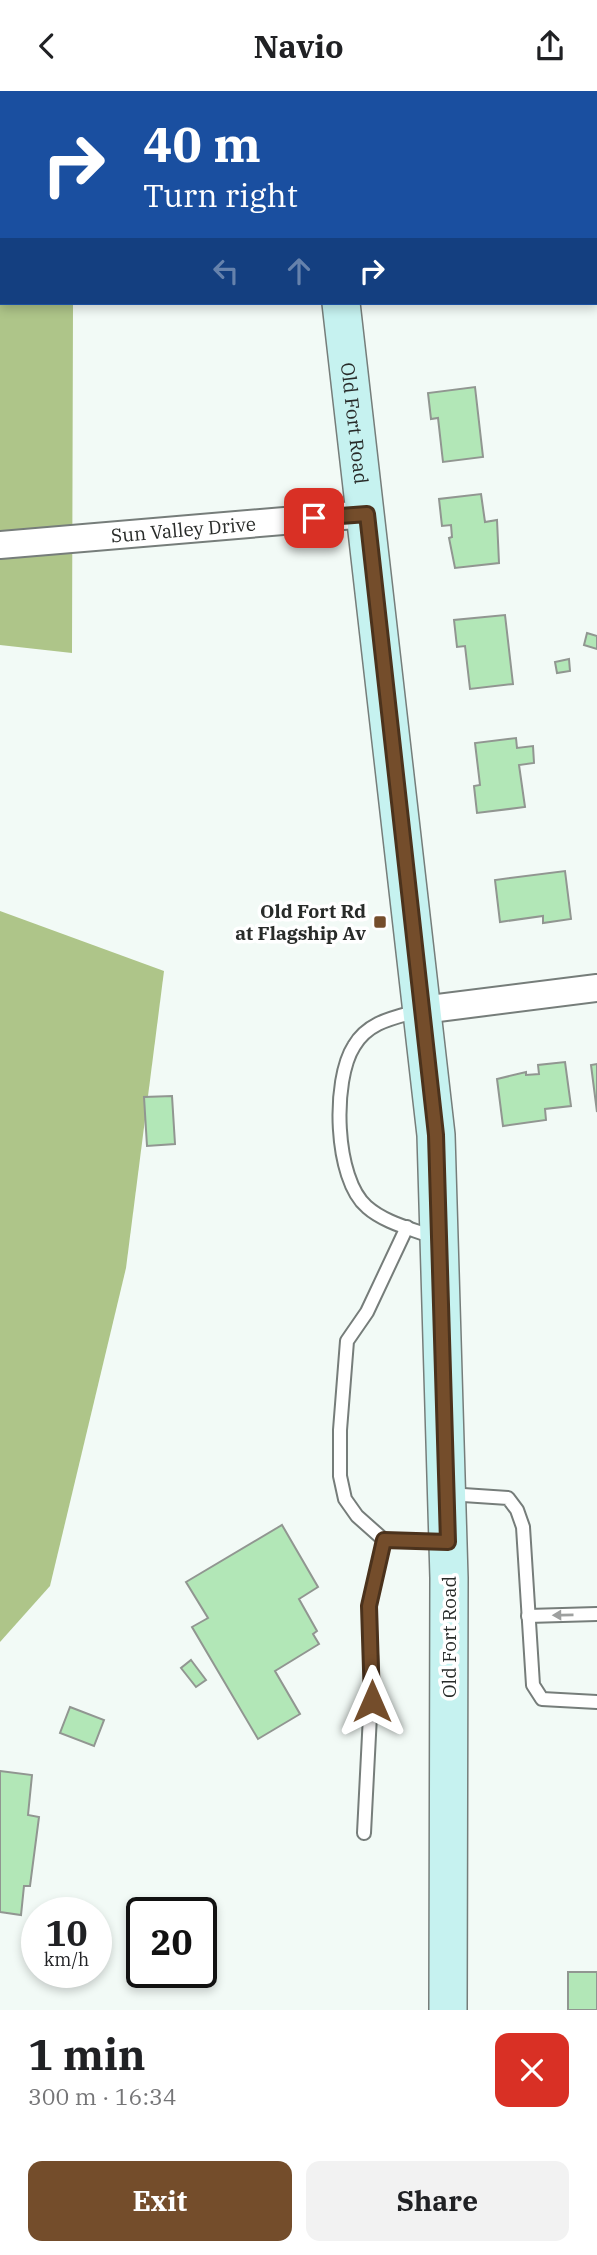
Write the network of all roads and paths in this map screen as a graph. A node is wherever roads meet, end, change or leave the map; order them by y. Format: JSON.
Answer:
{"nodes":[{"id":1,"x":341,"y":305,"type":"edge"},
{"id":2,"x":367,"y":514,"type":"junction"},
{"id":3,"x":0,"y":545,"type":"edge"},
{"id":4,"x":597,"y":988,"type":"edge"},
{"id":5,"x":422,"y":1010,"type":"junction"},
{"id":6,"x":423,"y":1233,"type":"junction"},
{"id":7,"x":448,"y":1494,"type":"junction"},
{"id":8,"x":384,"y":1540,"type":"junction"},
{"id":9,"x":448,"y":1542,"type":"junction"},
{"id":10,"x":597,"y":1614,"type":"edge"},
{"id":11,"x":528,"y":1616,"type":"junction"},
{"id":12,"x":597,"y":1702,"type":"edge"},
{"id":13,"x":364,"y":1833,"type":"dead end"},
{"id":14,"x":448,"y":2010,"type":"edge"}],
"edges":[{"from":1,"to":2,"type":"main road","name":"Old Fort Road"},
{"from":2,"to":3,"type":"street","name":"Sun Valley Drive"},
{"from":2,"to":5,"type":"main road","name":"Old Fort Road"},
{"from":4,"to":5,"type":"street"},
{"from":5,"to":6,"type":"main road","name":"Old Fort Road"},
{"from":5,"to":6,"type":"lane"},
{"from":6,"to":7,"type":"main road","name":"Old Fort Road"},
{"from":6,"to":8,"type":"lane"},
{"from":7,"to":9,"type":"main road","name":"Old Fort Road"},
{"from":7,"to":11,"type":"lane"},
{"from":8,"to":9,"type":"lane"},
{"from":8,"to":13,"type":"lane"},
{"from":9,"to":14,"type":"main road","name":"Old Fort Road"},
{"from":10,"to":11,"type":"lane","one_way":true},
{"from":11,"to":12,"type":"lane"}]}
